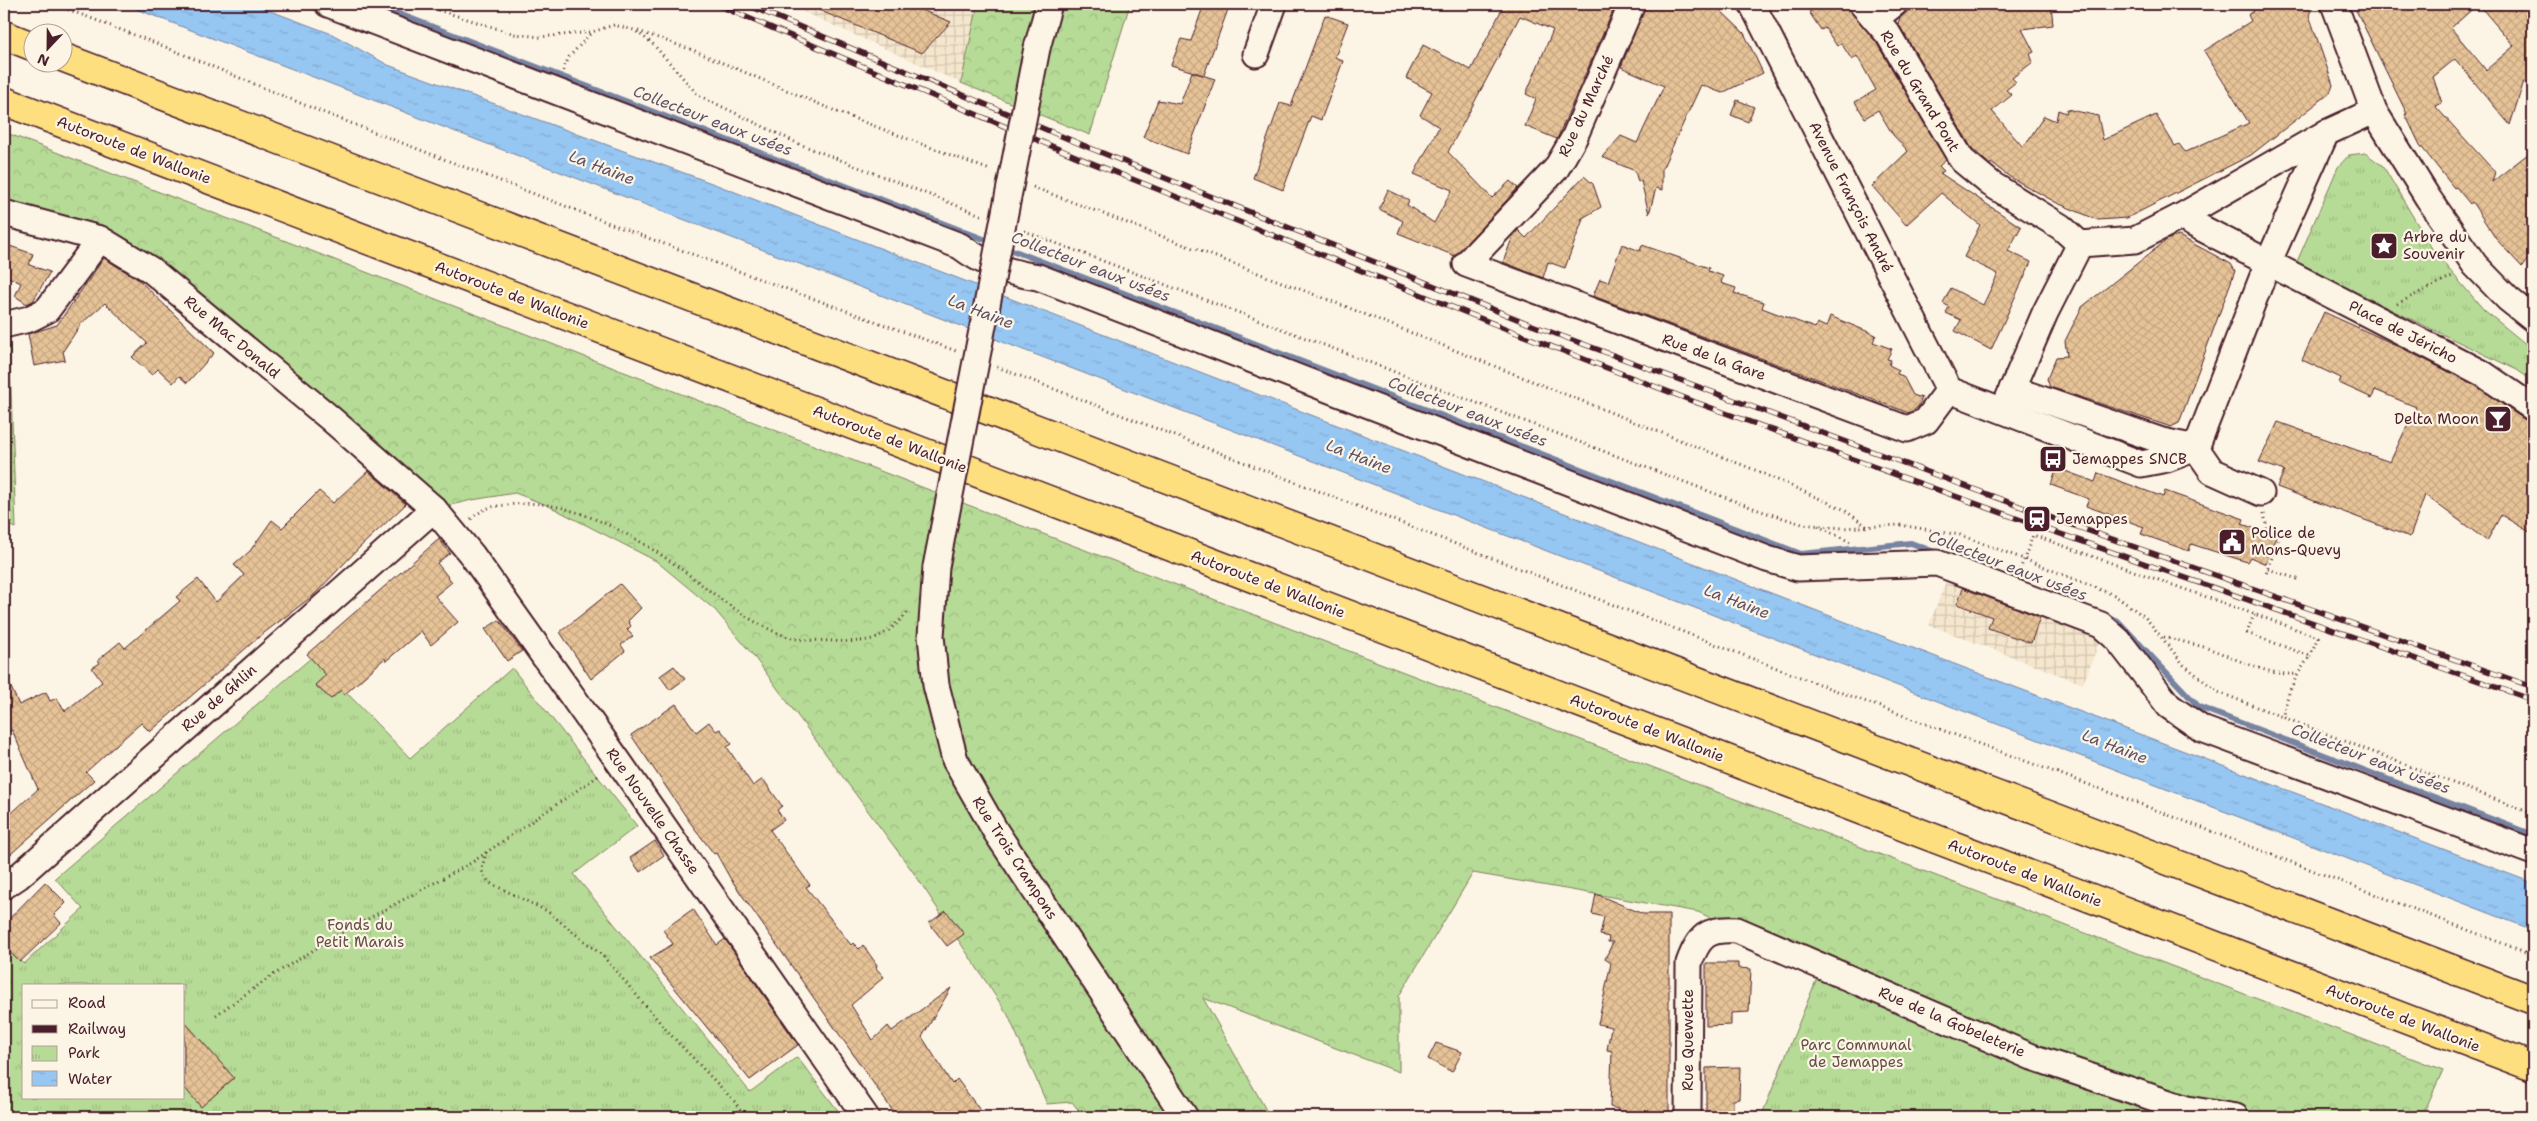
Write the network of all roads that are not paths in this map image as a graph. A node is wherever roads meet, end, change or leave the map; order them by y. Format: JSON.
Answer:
{"nodes":[{"id":1,"x":328,"y":4,"type":"edge"},
{"id":2,"x":1049,"y":4,"type":"edge"},
{"id":3,"x":1274,"y":4,"type":"edge"},
{"id":4,"x":1632,"y":4,"type":"edge"},
{"id":5,"x":1752,"y":4,"type":"edge"},
{"id":6,"x":1894,"y":4,"type":"edge"},
{"id":7,"x":2334,"y":4,"type":"edge"},
{"id":8,"x":1868,"y":12,"type":"edge"},
{"id":9,"x":4,"y":35,"type":"edge"},
{"id":10,"x":22,"y":42,"type":"edge"},
{"id":11,"x":1256,"y":54,"type":"dead end"},
{"id":12,"x":72,"y":61,"type":"edge"},
{"id":13,"x":4,"y":100,"type":"edge"},
{"id":14,"x":2374,"y":110,"type":"junction"},
{"id":15,"x":2326,"y":133,"type":"junction"},
{"id":16,"x":4,"y":214,"type":"edge"},
{"id":17,"x":2180,"y":217,"type":"junction"},
{"id":18,"x":100,"y":239,"type":"junction"},
{"id":19,"x":2080,"y":244,"type":"junction"},
{"id":20,"x":2268,"y":263,"type":"junction"},
{"id":21,"x":1466,"y":264,"type":"joint"},
{"id":22,"x":2533,"y":319,"type":"edge"},
{"id":23,"x":4,"y":325,"type":"edge"},
{"id":24,"x":1949,"y":390,"type":"junction"},
{"id":25,"x":2007,"y":400,"type":"junction"},
{"id":26,"x":2533,"y":408,"type":"edge"},
{"id":27,"x":2196,"y":448,"type":"junction"},
{"id":28,"x":2261,"y":493,"type":"road end"},
{"id":29,"x":434,"y":509,"type":"junction"},
{"id":30,"x":2533,"y":852,"type":"edge"},
{"id":31,"x":4,"y":886,"type":"edge"},
{"id":32,"x":1688,"y":963,"type":"joint"},
{"id":33,"x":2533,"y":1000,"type":"edge"},
{"id":34,"x":2533,"y":1067,"type":"edge"},
{"id":35,"x":866,"y":1117,"type":"edge"},
{"id":36,"x":1185,"y":1117,"type":"edge"},
{"id":37,"x":1688,"y":1117,"type":"edge"},
{"id":38,"x":2236,"y":1117,"type":"edge"}],
"edges":[{"from":1,"to":30,"type":"street"},
{"from":2,"to":36,"type":"street","name":"Rue Trois Crampons","bridge":true},
{"from":3,"to":11,"type":"street"},
{"from":4,"to":21,"type":"street","name":"Rue du Marché"},
{"from":5,"to":24,"type":"street","name":"Avenue François André"},
{"from":6,"to":8,"type":"street"},
{"from":7,"to":14,"type":"street"},
{"from":8,"to":19,"type":"street","name":"Rue du Grand Pont"},
{"from":9,"to":10,"type":"highway"},
{"from":12,"to":33,"type":"highway"},
{"from":13,"to":34,"type":"highway","name":"Autoroute de Wallonie"},
{"from":14,"to":15,"type":"street"},
{"from":14,"to":22,"type":"street"},
{"from":15,"to":17,"type":"street"},
{"from":15,"to":20,"type":"street"},
{"from":16,"to":18,"type":"street","name":"Rue Mac Donald"},
{"from":17,"to":19,"type":"street"},
{"from":17,"to":20,"type":"street","name":"Place de Jéricho"},
{"from":18,"to":23,"type":"street"},
{"from":18,"to":29,"type":"street","name":"Rue Mac Donald"},
{"from":19,"to":25,"type":"street"},
{"from":20,"to":26,"type":"street","name":"Place de Jéricho"},
{"from":20,"to":27,"type":"street"},
{"from":21,"to":24,"type":"street","name":"Rue de la Gare"},
{"from":24,"to":25,"type":"street"},
{"from":25,"to":27,"type":"street"},
{"from":27,"to":28,"type":"street"},
{"from":29,"to":31,"type":"street","name":"Rue de Ghlin"},
{"from":29,"to":35,"type":"street","name":"Rue Nouvelle Chasse"},
{"from":32,"to":37,"type":"street","name":"Rue Quewette"},
{"from":32,"to":38,"type":"street","name":"Rue de la Gobeleterie"}]}
